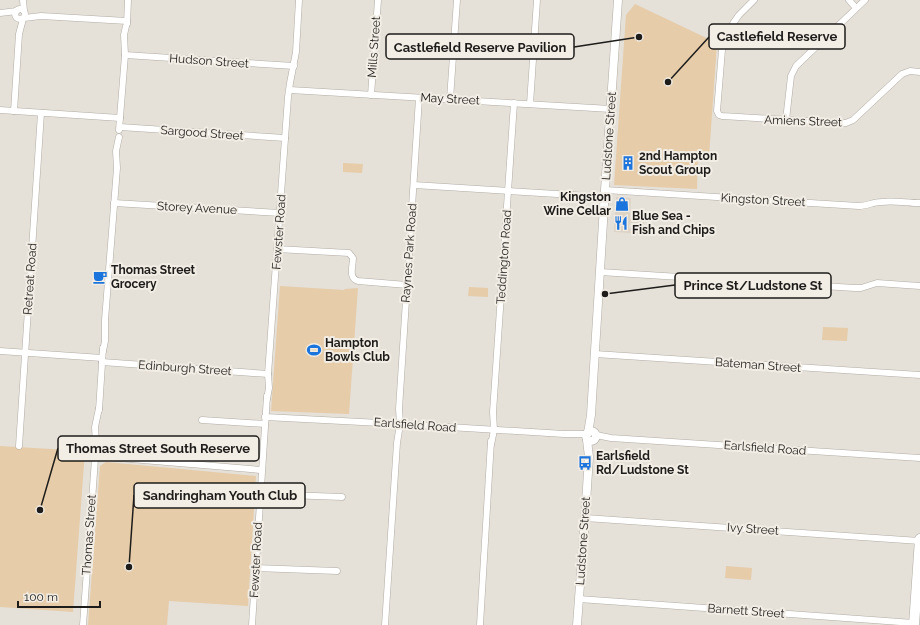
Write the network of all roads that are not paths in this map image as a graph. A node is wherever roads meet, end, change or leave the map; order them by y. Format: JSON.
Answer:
{"nodes":[{"id":1,"x":20,"y":0,"type":"edge"},
{"id":2,"x":23,"y":0,"type":"edge"},
{"id":3,"x":128,"y":0,"type":"edge"},
{"id":4,"x":299,"y":0,"type":"edge"},
{"id":5,"x":378,"y":0,"type":"edge"},
{"id":6,"x":457,"y":0,"type":"edge"},
{"id":7,"x":537,"y":0,"type":"edge"},
{"id":8,"x":618,"y":0,"type":"edge"},
{"id":9,"x":754,"y":0,"type":"edge"},
{"id":10,"x":849,"y":0,"type":"edge"},
{"id":11,"x":865,"y":0,"type":"edge"},
{"id":12,"x":856,"y":8,"type":"junction"},
{"id":13,"x":0,"y":13,"type":"edge"},
{"id":14,"x":20,"y":15,"type":"junction"},
{"id":15,"x":127,"y":24,"type":"junction"},
{"id":16,"x":125,"y":55,"type":"junction"},
{"id":17,"x":294,"y":66,"type":"junction"},
{"id":18,"x":920,"y":72,"type":"edge"},
{"id":19,"x":290,"y":90,"type":"junction"},
{"id":20,"x":371,"y":95,"type":"junction"},
{"id":21,"x":420,"y":98,"type":"junction"},
{"id":22,"x":450,"y":99,"type":"junction"},
{"id":23,"x":514,"y":103,"type":"junction"},
{"id":24,"x":530,"y":104,"type":"junction"},
{"id":25,"x":611,"y":109,"type":"junction"},
{"id":26,"x":0,"y":110,"type":"edge"},
{"id":27,"x":14,"y":111,"type":"junction"},
{"id":28,"x":41,"y":112,"type":"junction"},
{"id":29,"x":120,"y":118,"type":"junction"},
{"id":30,"x":786,"y":120,"type":"junction"},
{"id":31,"x":120,"y":127,"type":"junction"},
{"id":32,"x":285,"y":138,"type":"junction"},
{"id":33,"x":414,"y":185,"type":"junction"},
{"id":34,"x":508,"y":191,"type":"junction"},
{"id":35,"x":605,"y":194,"type":"junction"},
{"id":36,"x":114,"y":203,"type":"junction"},
{"id":37,"x":920,"y":203,"type":"edge"},
{"id":38,"x":280,"y":213,"type":"junction"},
{"id":39,"x":277,"y":249,"type":"junction"},
{"id":40,"x":600,"y":272,"type":"junction"},
{"id":41,"x":407,"y":285,"type":"junction"},
{"id":42,"x":920,"y":286,"type":"edge"},
{"id":43,"x":0,"y":351,"type":"edge"},
{"id":44,"x":25,"y":353,"type":"junction"},
{"id":45,"x":596,"y":354,"type":"junction"},
{"id":46,"x":102,"y":357,"type":"junction"},
{"id":47,"x":268,"y":374,"type":"junction"},
{"id":48,"x":920,"y":375,"type":"edge"},
{"id":49,"x":265,"y":417,"type":"junction"},
{"id":50,"x":202,"y":420,"type":"dead end"},
{"id":51,"x":265,"y":424,"type":"junction"},
{"id":52,"x":398,"y":424,"type":"junction"},
{"id":53,"x":492,"y":430,"type":"junction"},
{"id":54,"x":591,"y":437,"type":"junction"},
{"id":55,"x":18,"y":446,"type":"dead end"},
{"id":56,"x":95,"y":456,"type":"junction"},
{"id":57,"x":920,"y":458,"type":"edge"},
{"id":58,"x":261,"y":470,"type":"junction"},
{"id":59,"x":260,"y":494,"type":"junction"},
{"id":60,"x":342,"y":496,"type":"dead end"},
{"id":61,"x":585,"y":518,"type":"junction"},
{"id":62,"x":920,"y":540,"type":"edge"},
{"id":63,"x":255,"y":568,"type":"junction"},
{"id":64,"x":337,"y":571,"type":"dead end"},
{"id":65,"x":579,"y":599,"type":"junction"},
{"id":66,"x":914,"y":624,"type":"edge"},
{"id":67,"x":83,"y":625,"type":"edge"},
{"id":68,"x":252,"y":625,"type":"edge"},
{"id":69,"x":385,"y":625,"type":"edge"},
{"id":70,"x":480,"y":625,"type":"edge"},
{"id":71,"x":577,"y":625,"type":"edge"}],
"edges":[{"from":1,"to":14,"type":"street"},
{"from":2,"to":14,"type":"street"},
{"from":3,"to":15,"type":"street","name":"Thomas Street"},
{"from":4,"to":17,"type":"street","name":"Fewster Road"},
{"from":5,"to":20,"type":"street","name":"Mills Street"},
{"from":6,"to":22,"type":"street"},
{"from":7,"to":24,"type":"street"},
{"from":8,"to":25,"type":"street","name":"Ludstone Street"},
{"from":9,"to":30,"type":"street","name":"Amiens Street"},
{"from":10,"to":12,"type":"street"},
{"from":11,"to":12,"type":"street"},
{"from":12,"to":30,"type":"street"},
{"from":13,"to":14,"type":"street"},
{"from":14,"to":15,"type":"street"},
{"from":14,"to":27,"type":"street"},
{"from":15,"to":16,"type":"street","name":"Thomas Street"},
{"from":16,"to":17,"type":"street","name":"Hudson Street"},
{"from":16,"to":29,"type":"street","name":"Thomas Street"},
{"from":17,"to":19,"type":"street","name":"Fewster Road"},
{"from":18,"to":30,"type":"street","name":"Amiens Street"},
{"from":19,"to":20,"type":"street","name":"May Street"},
{"from":19,"to":32,"type":"street","name":"Fewster Road"},
{"from":20,"to":21,"type":"street","name":"May Street"},
{"from":21,"to":22,"type":"street","name":"May Street"},
{"from":21,"to":33,"type":"street","name":"Raynes Park Road"},
{"from":22,"to":23,"type":"street","name":"May Street"},
{"from":23,"to":24,"type":"street","name":"May Street"},
{"from":23,"to":34,"type":"street","name":"Teddington Road"},
{"from":24,"to":25,"type":"street","name":"May Street"},
{"from":25,"to":35,"type":"street","name":"Ludstone Street"},
{"from":26,"to":27,"type":"street"},
{"from":27,"to":28,"type":"street"},
{"from":28,"to":29,"type":"street"},
{"from":28,"to":44,"type":"street","name":"Retreat Road"},
{"from":29,"to":31,"type":"street","name":"Thomas Street"},
{"from":31,"to":32,"type":"street","name":"Sargood Street"},
{"from":31,"to":36,"type":"street","name":"Thomas Street"},
{"from":32,"to":38,"type":"street","name":"Fewster Road"},
{"from":33,"to":34,"type":"street","name":"Kingston Street"},
{"from":33,"to":41,"type":"street","name":"Raynes Park Road"},
{"from":34,"to":35,"type":"street","name":"Kingston Street"},
{"from":34,"to":53,"type":"street","name":"Teddington Road"},
{"from":35,"to":37,"type":"street","name":"Kingston Street"},
{"from":35,"to":40,"type":"street","name":"Ludstone Street"},
{"from":36,"to":38,"type":"street","name":"Storey Avenue"},
{"from":36,"to":46,"type":"street","name":"Thomas Street"},
{"from":38,"to":39,"type":"street","name":"Fewster Road"},
{"from":39,"to":41,"type":"street"},
{"from":39,"to":47,"type":"street","name":"Fewster Road"},
{"from":40,"to":42,"type":"street"},
{"from":40,"to":45,"type":"street","name":"Ludstone Street"},
{"from":41,"to":52,"type":"street","name":"Raynes Park Road"},
{"from":43,"to":44,"type":"street","name":"Edinburgh Street"},
{"from":44,"to":46,"type":"street","name":"Edinburgh Street"},
{"from":44,"to":55,"type":"street","name":"Retreat Road"},
{"from":45,"to":48,"type":"street","name":"Bateman Street"},
{"from":45,"to":54,"type":"street","name":"Ludstone Street"},
{"from":46,"to":47,"type":"street","name":"Edinburgh Street"},
{"from":46,"to":56,"type":"street","name":"Thomas Street"},
{"from":47,"to":49,"type":"street","name":"Fewster Road"},
{"from":49,"to":51,"type":"street","name":"Fewster Road"},
{"from":49,"to":52,"type":"street","name":"Earlsfield Road"},
{"from":50,"to":51,"type":"street"},
{"from":51,"to":58,"type":"street","name":"Fewster Road"},
{"from":52,"to":53,"type":"street","name":"Earlsfield Road"},
{"from":52,"to":69,"type":"street","name":"Raynes Park Road"},
{"from":53,"to":54,"type":"street","name":"Earlsfield Road"},
{"from":53,"to":70,"type":"street","name":"Teddington Road"},
{"from":54,"to":57,"type":"street","name":"Earlsfield Road"},
{"from":54,"to":61,"type":"street","name":"Ludstone Street"},
{"from":56,"to":58,"type":"street"},
{"from":56,"to":67,"type":"street","name":"Thomas Street"},
{"from":58,"to":59,"type":"street","name":"Fewster Road"},
{"from":59,"to":60,"type":"street"},
{"from":59,"to":63,"type":"street","name":"Fewster Road"},
{"from":61,"to":62,"type":"street","name":"Ivy Street"},
{"from":61,"to":65,"type":"street","name":"Ludstone Street"},
{"from":62,"to":66,"type":"main road"},
{"from":63,"to":64,"type":"street"},
{"from":63,"to":68,"type":"street","name":"Fewster Road"},
{"from":65,"to":66,"type":"street","name":"Barnett Street"},
{"from":65,"to":71,"type":"street","name":"Ludstone Street"}]}
